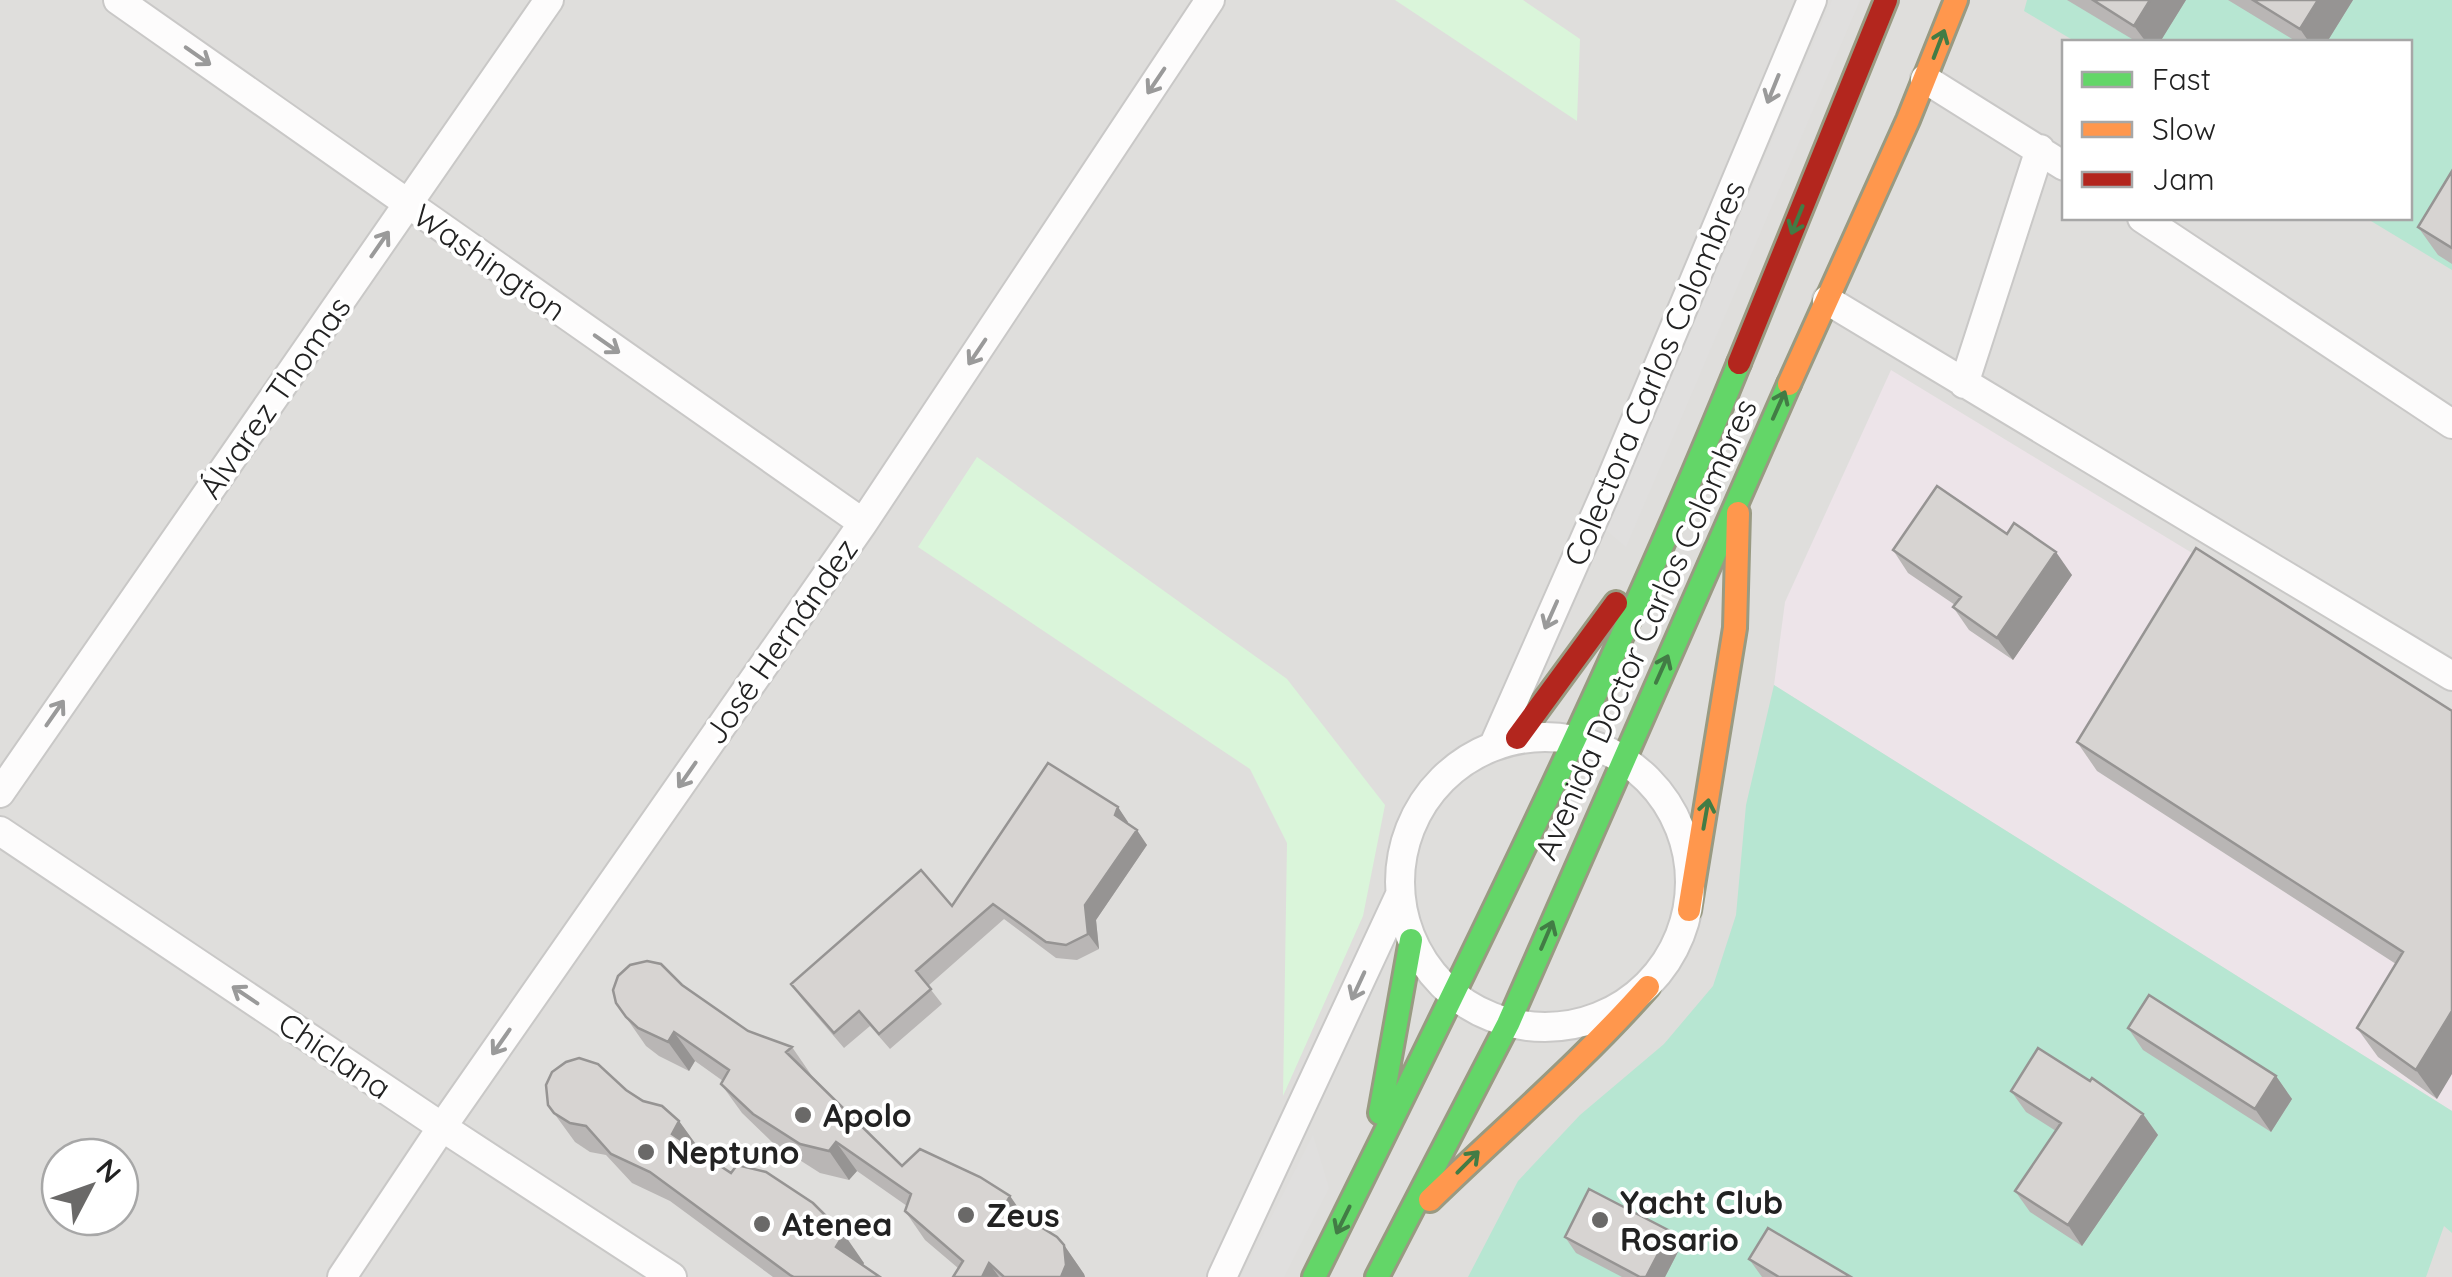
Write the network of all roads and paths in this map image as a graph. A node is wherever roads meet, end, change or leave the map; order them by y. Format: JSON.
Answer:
{"nodes":[{"id":1,"x":118,"y":0,"type":"edge"},
{"id":2,"x":548,"y":0,"type":"edge"},
{"id":3,"x":1210,"y":0,"type":"edge"},
{"id":4,"x":1812,"y":0,"type":"edge"},
{"id":5,"x":1886,"y":0,"type":"edge"},
{"id":6,"x":1956,"y":0,"type":"edge"},
{"id":7,"x":1925,"y":79,"type":"junction"},
{"id":8,"x":2040,"y":149,"type":"junction"},
{"id":9,"x":2062,"y":165,"type":"edge"},
{"id":10,"x":408,"y":204,"type":"junction"},
{"id":11,"x":2145,"y":220,"type":"edge"},
{"id":12,"x":1827,"y":300,"type":"junction"},
{"id":13,"x":1964,"y":384,"type":"junction"},
{"id":14,"x":2452,"y":424,"type":"edge"},
{"id":15,"x":1739,"y":494,"type":"junction"},
{"id":16,"x":1676,"y":518,"type":"junction"},
{"id":17,"x":863,"y":523,"type":"junction"},
{"id":18,"x":2452,"y":676,"type":"edge"},
{"id":19,"x":1573,"y":738,"type":"junction"},
{"id":20,"x":1506,"y":741,"type":"junction"},
{"id":21,"x":1623,"y":758,"type":"junction"},
{"id":22,"x":0,"y":793,"type":"edge"},
{"id":23,"x":0,"y":830,"type":"edge"},
{"id":24,"x":1399,"y":898,"type":"junction"},
{"id":25,"x":1689,"y":910,"type":"junction"},
{"id":26,"x":1411,"y":940,"type":"junction"},
{"id":27,"x":1648,"y":987,"type":"junction"},
{"id":28,"x":1454,"y":996,"type":"junction"},
{"id":29,"x":1508,"y":1024,"type":"junction"},
{"id":30,"x":442,"y":1128,"type":"junction"},
{"id":31,"x":1371,"y":1163,"type":"junction"},
{"id":32,"x":1400,"y":1232,"type":"junction"},
{"id":33,"x":342,"y":1277,"type":"edge"},
{"id":34,"x":672,"y":1277,"type":"edge"},
{"id":35,"x":1222,"y":1277,"type":"edge"},
{"id":36,"x":1314,"y":1277,"type":"edge"},
{"id":37,"x":1378,"y":1277,"type":"edge"}],
"edges":[{"from":1,"to":10,"type":"street","name":"Washington","one_way":true},
{"from":2,"to":10,"type":"street","name":"Álvarez Thomas"},
{"from":3,"to":17,"type":"street","name":"José Hernández","one_way":true},
{"from":4,"to":20,"type":"street","name":"Colectora Carlos Colombres","one_way":true},
{"from":5,"to":16,"type":"main road","name":"Avenida Doctor Carlos Colombres","one_way":true},
{"from":7,"to":6,"type":"main road","name":"Avenida Doctor Carlos Colombres","one_way":true},
{"from":7,"to":8,"type":"street"},
{"from":7,"to":12,"type":"main road","name":"Avenida Doctor Carlos Colombres"},
{"from":8,"to":9,"type":"street"},
{"from":8,"to":13,"type":"street"},
{"from":10,"to":17,"type":"street","name":"Washington","one_way":true},
{"from":22,"to":10,"type":"street","name":"Álvarez Thomas","one_way":true},
{"from":11,"to":14,"type":"street"},
{"from":12,"to":13,"type":"street"},
{"from":15,"to":12,"type":"main road","name":"Avenida Doctor Carlos Colombres","one_way":true},
{"from":13,"to":18,"type":"street"},
{"from":21,"to":15,"type":"main road","name":"Avenida Doctor Carlos Colombres","one_way":true},
{"from":25,"to":15,"type":"main road","one_way":true},
{"from":16,"to":19,"type":"main road","name":"Avenida Doctor Carlos Colombres"},
{"from":16,"to":20,"type":"main road"},
{"from":17,"to":30,"type":"street","name":"José Hernández","one_way":true},
{"from":19,"to":20,"type":"street"},
{"from":19,"to":21,"type":"street"},
{"from":19,"to":28,"type":"main road","name":"Avenida Doctor Carlos Colombres"},
{"from":20,"to":24,"type":"street"},
{"from":21,"to":25,"type":"street"},
{"from":29,"to":21,"type":"main road","name":"Avenida Doctor Carlos Colombres","one_way":true},
{"from":30,"to":23,"type":"street","name":"Chiclana","one_way":true},
{"from":24,"to":26,"type":"street"},
{"from":24,"to":35,"type":"street","one_way":true},
{"from":25,"to":27,"type":"street"},
{"from":26,"to":28,"type":"street"},
{"from":26,"to":31,"type":"main road"},
{"from":27,"to":29,"type":"street"},
{"from":32,"to":27,"type":"main road","one_way":true},
{"from":28,"to":29,"type":"street"},
{"from":28,"to":31,"type":"main road","name":"Avenida Doctor Carlos Colombres"},
{"from":29,"to":32,"type":"main road","name":"Avenida Doctor Carlos Colombres"},
{"from":30,"to":33,"type":"street","name":"José Hernández"},
{"from":30,"to":34,"type":"street","name":"Chiclana"},
{"from":31,"to":36,"type":"main road","name":"Avenida Doctor Carlos Colombres","one_way":true},
{"from":32,"to":37,"type":"main road","name":"Avenida Doctor Carlos Colombres"}]}
